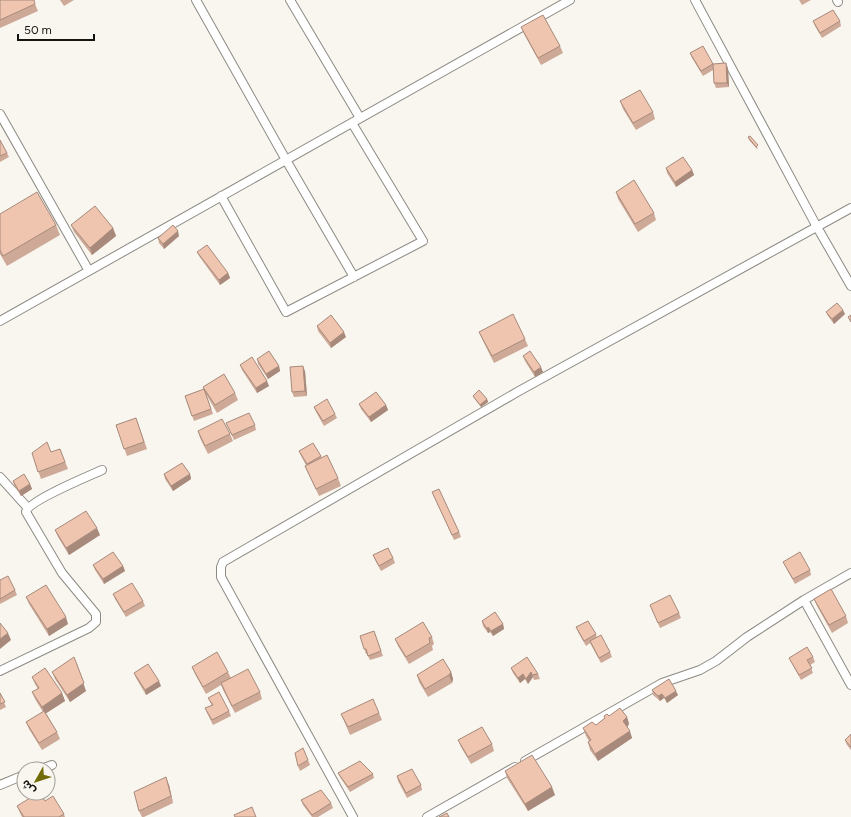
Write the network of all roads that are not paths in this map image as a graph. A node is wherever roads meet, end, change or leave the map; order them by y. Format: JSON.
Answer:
{"nodes":[{"id":1,"x":196,"y":0,"type":"edge"},
{"id":2,"x":290,"y":0,"type":"edge"},
{"id":3,"x":570,"y":0,"type":"edge"},
{"id":4,"x":695,"y":0,"type":"edge"},
{"id":5,"x":0,"y":114,"type":"edge"},
{"id":6,"x":360,"y":118,"type":"junction"},
{"id":7,"x":352,"y":123,"type":"junction"},
{"id":8,"x":286,"y":160,"type":"junction"},
{"id":9,"x":221,"y":196,"type":"junction"},
{"id":10,"x":851,"y":208,"type":"edge"},
{"id":11,"x":817,"y":227,"type":"junction"},
{"id":12,"x":89,"y":270,"type":"junction"},
{"id":13,"x":354,"y":277,"type":"junction"},
{"id":14,"x":851,"y":286,"type":"edge"},
{"id":15,"x":0,"y":321,"type":"edge"},
{"id":16,"x":102,"y":470,"type":"dead end"},
{"id":17,"x":0,"y":477,"type":"edge"},
{"id":18,"x":27,"y":507,"type":"junction"},
{"id":19,"x":851,"y":573,"type":"edge"},
{"id":20,"x":804,"y":600,"type":"junction"},
{"id":21,"x":0,"y":671,"type":"edge"},
{"id":22,"x":851,"y":685,"type":"edge"},
{"id":23,"x":16,"y":778,"type":"edge"},
{"id":24,"x":0,"y":785,"type":"edge"},
{"id":25,"x":353,"y":817,"type":"edge"},
{"id":26,"x":427,"y":817,"type":"edge"}],
"edges":[{"from":1,"to":8,"type":"street"},
{"from":2,"to":6,"type":"street"},
{"from":3,"to":6,"type":"street"},
{"from":4,"to":11,"type":"street"},
{"from":5,"to":12,"type":"street"},
{"from":6,"to":7,"type":"street"},
{"from":7,"to":8,"type":"street"},
{"from":7,"to":13,"type":"street"},
{"from":8,"to":9,"type":"street"},
{"from":8,"to":13,"type":"street"},
{"from":9,"to":12,"type":"street"},
{"from":9,"to":13,"type":"street"},
{"from":10,"to":11,"type":"street"},
{"from":11,"to":14,"type":"street"},
{"from":11,"to":25,"type":"street"},
{"from":12,"to":15,"type":"street"},
{"from":16,"to":18,"type":"street"},
{"from":17,"to":18,"type":"street"},
{"from":18,"to":21,"type":"street"},
{"from":19,"to":20,"type":"street"},
{"from":20,"to":22,"type":"street"},
{"from":20,"to":26,"type":"street"},
{"from":23,"to":24,"type":"street"}]}
